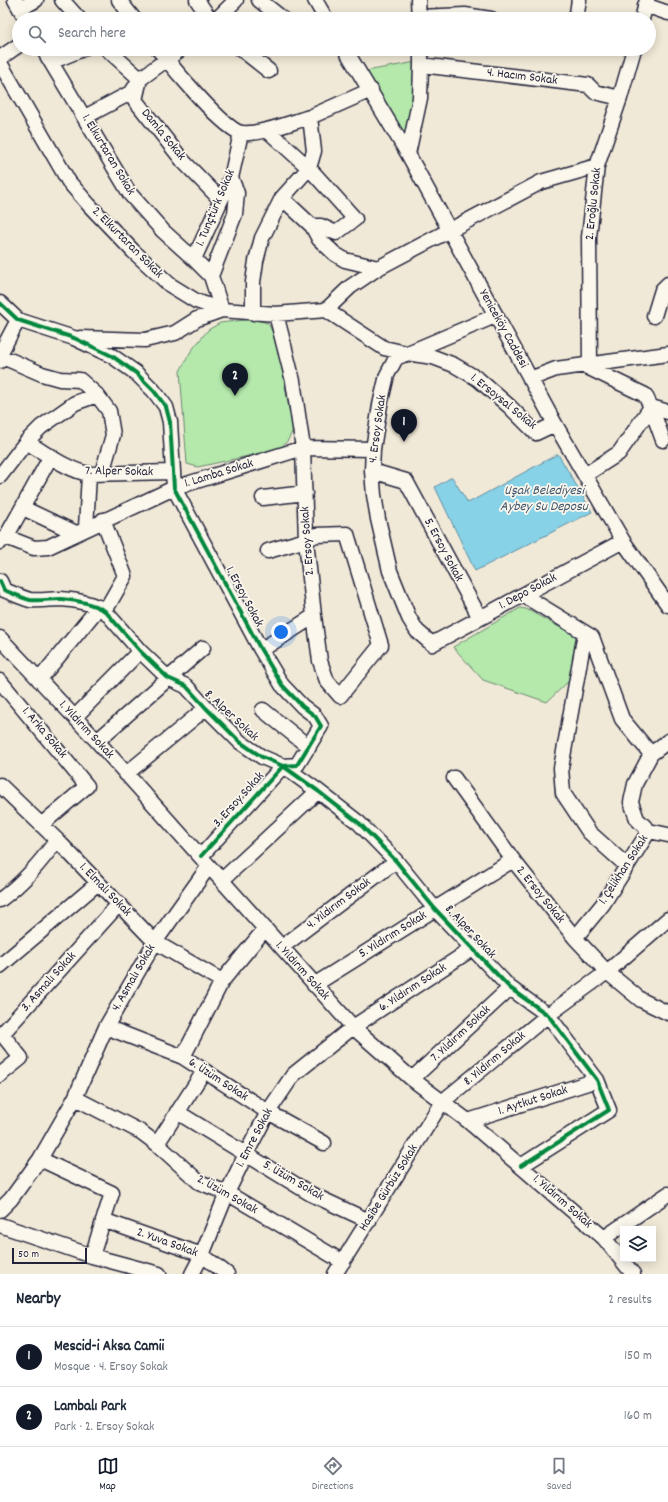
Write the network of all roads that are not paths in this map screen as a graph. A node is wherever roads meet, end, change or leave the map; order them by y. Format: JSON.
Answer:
{"nodes":[{"id":1,"x":36,"y":0,"type":"edge"},
{"id":2,"x":62,"y":0,"type":"edge"},
{"id":3,"x":197,"y":0,"type":"edge"},
{"id":4,"x":236,"y":0,"type":"edge"},
{"id":5,"x":259,"y":0,"type":"edge"},
{"id":6,"x":315,"y":0,"type":"edge"},
{"id":7,"x":418,"y":0,"type":"edge"},
{"id":8,"x":579,"y":0,"type":"edge"},
{"id":9,"x":646,"y":2,"type":"edge"},
{"id":10,"x":20,"y":9,"type":"edge"},
{"id":11,"x":73,"y":12,"type":"edge"},
{"id":12,"x":205,"y":12,"type":"edge"},
{"id":13,"x":224,"y":12,"type":"edge"},
{"id":14,"x":274,"y":12,"type":"edge"},
{"id":15,"x":320,"y":12,"type":"edge"},
{"id":16,"x":419,"y":12,"type":"edge"},
{"id":17,"x":577,"y":12,"type":"edge"},
{"id":18,"x":644,"y":12,"type":"edge"},
{"id":19,"x":668,"y":13,"type":"edge"},
{"id":20,"x":12,"y":50,"type":"edge"},
{"id":21,"x":48,"y":56,"type":"edge"},
{"id":22,"x":66,"y":56,"type":"edge"},
{"id":23,"x":115,"y":56,"type":"edge"},
{"id":24,"x":163,"y":56,"type":"edge"},
{"id":25,"x":173,"y":56,"type":"edge"},
{"id":26,"x":250,"y":56,"type":"edge"},
{"id":27,"x":349,"y":56,"type":"edge"},
{"id":28,"x":421,"y":56,"type":"edge"},
{"id":29,"x":632,"y":56,"type":"edge"},
{"id":30,"x":0,"y":58,"type":"edge"},
{"id":31,"x":167,"y":61,"type":"junction"},
{"id":32,"x":51,"y":62,"type":"junction"},
{"id":33,"x":0,"y":63,"type":"edge"},
{"id":34,"x":422,"y":65,"type":"junction"},
{"id":35,"x":269,"y":71,"type":"dead end"},
{"id":36,"x":140,"y":79,"type":"junction"},
{"id":37,"x":370,"y":90,"type":"junction"},
{"id":38,"x":620,"y":98,"type":"junction"},
{"id":39,"x":85,"y":117,"type":"junction"},
{"id":40,"x":310,"y":117,"type":"junction"},
{"id":41,"x":267,"y":130,"type":"junction"},
{"id":42,"x":241,"y":133,"type":"junction"},
{"id":43,"x":408,"y":154,"type":"junction"},
{"id":44,"x":597,"y":166,"type":"junction"},
{"id":45,"x":309,"y":168,"type":"junction"},
{"id":46,"x":231,"y":178,"type":"junction"},
{"id":47,"x":282,"y":198,"type":"junction"},
{"id":48,"x":221,"y":200,"type":"junction"},
{"id":49,"x":312,"y":226,"type":"junction"},
{"id":50,"x":449,"y":231,"type":"junction"},
{"id":51,"x":194,"y":259,"type":"junction"},
{"id":52,"x":378,"y":268,"type":"junction"},
{"id":53,"x":210,"y":276,"type":"junction"},
{"id":54,"x":668,"y":284,"type":"edge"},
{"id":55,"x":0,"y":303,"type":"edge"},
{"id":56,"x":222,"y":310,"type":"junction"},
{"id":57,"x":326,"y":310,"type":"junction"},
{"id":58,"x":253,"y":313,"type":"junction"},
{"id":59,"x":276,"y":314,"type":"junction"},
{"id":60,"x":495,"y":316,"type":"junction"},
{"id":61,"x":654,"y":316,"type":"dead end"},
{"id":62,"x":18,"y":320,"type":"junction"},
{"id":63,"x":74,"y":338,"type":"junction"},
{"id":64,"x":406,"y":353,"type":"junction"},
{"id":65,"x":0,"y":354,"type":"edge"},
{"id":66,"x":668,"y":354,"type":"edge"},
{"id":67,"x":0,"y":362,"type":"edge"},
{"id":68,"x":587,"y":365,"type":"junction"},
{"id":69,"x":530,"y":379,"type":"junction"},
{"id":70,"x":97,"y":395,"type":"junction"},
{"id":71,"x":651,"y":407,"type":"junction"},
{"id":72,"x":668,"y":412,"type":"edge"},
{"id":73,"x":555,"y":424,"type":"junction"},
{"id":74,"x":662,"y":440,"type":"dead end"},
{"id":75,"x":26,"y":442,"type":"junction"},
{"id":76,"x":303,"y":448,"type":"junction"},
{"id":77,"x":373,"y":449,"type":"junction"},
{"id":78,"x":51,"y":456,"type":"junction"},
{"id":79,"x":372,"y":471,"type":"junction"},
{"id":80,"x":172,"y":472,"type":"junction"},
{"id":81,"x":95,"y":473,"type":"junction"},
{"id":82,"x":585,"y":475,"type":"junction"},
{"id":83,"x":0,"y":476,"type":"edge"},
{"id":84,"x":174,"y":488,"type":"junction"},
{"id":85,"x":305,"y":493,"type":"junction"},
{"id":86,"x":263,"y":498,"type":"dead end"},
{"id":87,"x":22,"y":508,"type":"junction"},
{"id":88,"x":102,"y":520,"type":"junction"},
{"id":89,"x":81,"y":530,"type":"junction"},
{"id":90,"x":3,"y":540,"type":"edge"},
{"id":91,"x":306,"y":540,"type":"junction"},
{"id":92,"x":623,"y":541,"type":"junction"},
{"id":93,"x":268,"y":551,"type":"dead end"},
{"id":94,"x":0,"y":581,"type":"edge"},
{"id":95,"x":523,"y":595,"type":"junction"},
{"id":96,"x":668,"y":605,"type":"edge"},
{"id":97,"x":102,"y":609,"type":"junction"},
{"id":98,"x":314,"y":616,"type":"junction"},
{"id":99,"x":480,"y":618,"type":"junction"},
{"id":100,"x":585,"y":633,"type":"junction"},
{"id":101,"x":432,"y":644,"type":"joint"},
{"id":102,"x":2,"y":645,"type":"edge"},
{"id":103,"x":203,"y":648,"type":"dead end"},
{"id":104,"x":261,"y":650,"type":"junction"},
{"id":105,"x":140,"y":651,"type":"junction"},
{"id":106,"x":168,"y":678,"type":"junction"},
{"id":107,"x":39,"y":680,"type":"junction"},
{"id":108,"x":0,"y":681,"type":"edge"},
{"id":109,"x":206,"y":708,"type":"junction"},
{"id":110,"x":263,"y":710,"type":"dead end"},
{"id":111,"x":75,"y":717,"type":"junction"},
{"id":112,"x":97,"y":741,"type":"junction"},
{"id":113,"x":668,"y":741,"type":"edge"},
{"id":114,"x":308,"y":747,"type":"junction"},
{"id":115,"x":651,"y":754,"type":"junction"},
{"id":116,"x":283,"y":766,"type":"junction"},
{"id":117,"x":126,"y":774,"type":"junction"},
{"id":118,"x":454,"y":778,"type":"dead end"},
{"id":119,"x":0,"y":785,"type":"edge"},
{"id":120,"x":318,"y":790,"type":"junction"},
{"id":121,"x":41,"y":825,"type":"junction"},
{"id":122,"x":649,"y":831,"type":"junction"},
{"id":123,"x":668,"y":835,"type":"edge"},
{"id":124,"x":57,"y":840,"type":"junction"},
{"id":125,"x":512,"y":860,"type":"junction"},
{"id":126,"x":205,"y":861,"type":"junction"},
{"id":127,"x":396,"y":861,"type":"junction"},
{"id":128,"x":627,"y":866,"type":"junction"},
{"id":129,"x":222,"y":880,"type":"junction"},
{"id":130,"x":98,"y":883,"type":"junction"},
{"id":131,"x":0,"y":900,"type":"edge"},
{"id":132,"x":118,"y":905,"type":"junction"},
{"id":133,"x":435,"y":909,"type":"junction"},
{"id":134,"x":668,"y":919,"type":"edge"},
{"id":135,"x":265,"y":929,"type":"junction"},
{"id":136,"x":575,"y":938,"type":"junction"},
{"id":137,"x":155,"y":942,"type":"junction"},
{"id":138,"x":282,"y":947,"type":"junction"},
{"id":139,"x":472,"y":949,"type":"junction"},
{"id":140,"x":0,"y":966,"type":"edge"},
{"id":141,"x":607,"y":972,"type":"junction"},
{"id":142,"x":222,"y":981,"type":"junction"},
{"id":143,"x":314,"y":985,"type":"junction"},
{"id":144,"x":510,"y":988,"type":"junction"},
{"id":145,"x":668,"y":1013,"type":"edge"},
{"id":146,"x":548,"y":1015,"type":"junction"},
{"id":147,"x":106,"y":1027,"type":"junction"},
{"id":148,"x":353,"y":1027,"type":"junction"},
{"id":149,"x":1,"y":1034,"type":"edge"},
{"id":150,"x":183,"y":1057,"type":"junction"},
{"id":151,"x":204,"y":1070,"type":"junction"},
{"id":152,"x":0,"y":1075,"type":"edge"},
{"id":153,"x":412,"y":1079,"type":"junction"},
{"id":154,"x":597,"y":1080,"type":"junction"},
{"id":155,"x":75,"y":1098,"type":"junction"},
{"id":156,"x":442,"y":1102,"type":"junction"},
{"id":157,"x":177,"y":1112,"type":"junction"},
{"id":158,"x":268,"y":1112,"type":"junction"},
{"id":159,"x":468,"y":1121,"type":"junction"},
{"id":160,"x":324,"y":1143,"type":"dead end"},
{"id":161,"x":157,"y":1144,"type":"junction"},
{"id":162,"x":246,"y":1154,"type":"junction"},
{"id":163,"x":40,"y":1159,"type":"junction"},
{"id":164,"x":521,"y":1166,"type":"junction"},
{"id":165,"x":227,"y":1193,"type":"junction"},
{"id":166,"x":668,"y":1194,"type":"edge"},
{"id":167,"x":0,"y":1210,"type":"edge"},
{"id":168,"x":103,"y":1220,"type":"junction"},
{"id":169,"x":369,"y":1221,"type":"junction"},
{"id":170,"x":0,"y":1225,"type":"edge"},
{"id":171,"x":604,"y":1238,"type":"junction"},
{"id":172,"x":202,"y":1255,"type":"junction"},
{"id":173,"x":92,"y":1256,"type":"junction"},
{"id":174,"x":343,"y":1262,"type":"junction"},
{"id":175,"x":220,"y":1272,"type":"edge"},
{"id":176,"x":159,"y":1274,"type":"edge"},
{"id":177,"x":192,"y":1274,"type":"edge"},
{"id":178,"x":336,"y":1274,"type":"edge"},
{"id":179,"x":633,"y":1274,"type":"edge"}],
"edges":[{"from":1,"to":10,"type":"street"},
{"from":2,"to":11,"type":"street"},
{"from":3,"to":12,"type":"street"},
{"from":4,"to":13,"type":"street"},
{"from":5,"to":14,"type":"street"},
{"from":6,"to":15,"type":"street"},
{"from":7,"to":16,"type":"street"},
{"from":8,"to":17,"type":"street"},
{"from":9,"to":18,"type":"street"},
{"from":9,"to":19,"type":"street"},
{"from":20,"to":30,"type":"street"},
{"from":21,"to":32,"type":"street","name":"1. Elkurtaran Sokak"},
{"from":22,"to":32,"type":"street"},
{"from":23,"to":36,"type":"street"},
{"from":24,"to":31,"type":"street"},
{"from":25,"to":31,"type":"street"},
{"from":26,"to":35,"type":"street"},
{"from":27,"to":37,"type":"street","name":"Yeniceköy Caddesi"},
{"from":28,"to":34,"type":"street"},
{"from":29,"to":38,"type":"street","name":"2. Eroğlu Sokak"},
{"from":31,"to":36,"type":"street"},
{"from":31,"to":42,"type":"street"},
{"from":32,"to":39,"type":"street","name":"1. Elkurtaran Sokak"},
{"from":33,"to":56,"type":"street","name":"2. Elkurtaran Sokak"},
{"from":34,"to":38,"type":"street","name":"4. Hacım Sokak"},
{"from":34,"to":43,"type":"street"},
{"from":36,"to":39,"type":"street"},
{"from":36,"to":48,"type":"street","name":"Damla Sokak"},
{"from":37,"to":40,"type":"street"},
{"from":37,"to":43,"type":"street","name":"Yeniceköy Caddesi"},
{"from":38,"to":44,"type":"street","name":"2. Eroğlu Sokak"},
{"from":39,"to":51,"type":"street","name":"1. Elkurtaran Sokak"},
{"from":40,"to":41,"type":"street"},
{"from":40,"to":45,"type":"street"},
{"from":41,"to":42,"type":"street"},
{"from":41,"to":45,"type":"street"},
{"from":42,"to":46,"type":"street","name":"1. Tunçtürk Sokak"},
{"from":43,"to":50,"type":"street","name":"Yeniceköy Caddesi"},
{"from":44,"to":50,"type":"street"},
{"from":44,"to":68,"type":"street","name":"2. Eroğlu Sokak"},
{"from":45,"to":47,"type":"street"},
{"from":45,"to":49,"type":"street"},
{"from":46,"to":48,"type":"street","name":"1. Tunçtürk Sokak"},
{"from":46,"to":53,"type":"street"},
{"from":47,"to":49,"type":"street"},
{"from":47,"to":58,"type":"street"},
{"from":48,"to":51,"type":"street","name":"1. Tunçtürk Sokak"},
{"from":49,"to":52,"type":"street"},
{"from":50,"to":52,"type":"street"},
{"from":50,"to":60,"type":"street","name":"Yeniceköy Caddesi"},
{"from":51,"to":53,"type":"street","name":"1. Elkurtaran Sokak"},
{"from":52,"to":57,"type":"street"},
{"from":53,"to":56,"type":"street","name":"1. Elkurtaran Sokak"},
{"from":54,"to":61,"type":"street"},
{"from":55,"to":62,"type":"street"},
{"from":56,"to":58,"type":"street","name":"2. Elkurtaran Sokak"},
{"from":56,"to":63,"type":"street"},
{"from":57,"to":59,"type":"street","name":"2. Elkurtaran Sokak"},
{"from":57,"to":64,"type":"street"},
{"from":58,"to":59,"type":"street","name":"2. Elkurtaran Sokak"},
{"from":59,"to":76,"type":"street","name":"2. Ersoy Sokak"},
{"from":60,"to":64,"type":"street","name":"4. Ersoy Sokak"},
{"from":60,"to":69,"type":"street","name":"Yeniceköy Caddesi"},
{"from":62,"to":63,"type":"street"},
{"from":62,"to":65,"type":"street"},
{"from":63,"to":80,"type":"street"},
{"from":64,"to":73,"type":"street","name":"1. Ersoysal Sokak"},
{"from":64,"to":77,"type":"street","name":"4. Ersoy Sokak"},
{"from":66,"to":68,"type":"street"},
{"from":67,"to":70,"type":"street"},
{"from":68,"to":69,"type":"street"},
{"from":68,"to":71,"type":"street"},
{"from":69,"to":73,"type":"street","name":"Yeniceköy Caddesi"},
{"from":70,"to":75,"type":"street"},
{"from":70,"to":81,"type":"street"},
{"from":71,"to":72,"type":"street"},
{"from":71,"to":74,"type":"street"},
{"from":71,"to":82,"type":"street"},
{"from":73,"to":82,"type":"street","name":"Yeniceköy Caddesi"},
{"from":75,"to":78,"type":"street","name":"7. Alper Sokak"},
{"from":75,"to":83,"type":"street"},
{"from":76,"to":77,"type":"street","name":"1. Lamba Sokak"},
{"from":76,"to":84,"type":"street","name":"1. Lamba Sokak"},
{"from":76,"to":85,"type":"street","name":"2. Ersoy Sokak"},
{"from":77,"to":79,"type":"street","name":"4. Ersoy Sokak"},
{"from":78,"to":81,"type":"street","name":"7. Alper Sokak"},
{"from":78,"to":87,"type":"street"},
{"from":79,"to":99,"type":"street","name":"5. Ersoy Sokak"},
{"from":79,"to":101,"type":"street","name":"4. Ersoy Sokak"},
{"from":80,"to":81,"type":"street","name":"7. Alper Sokak"},
{"from":80,"to":84,"type":"street"},
{"from":81,"to":89,"type":"street"},
{"from":82,"to":92,"type":"street","name":"Yeniceköy Caddesi"},
{"from":84,"to":88,"type":"street","name":"1. Lamba Sokak"},
{"from":84,"to":104,"type":"street","name":"1. Ersoy Sokak"},
{"from":85,"to":86,"type":"street"},
{"from":85,"to":91,"type":"street","name":"2. Ersoy Sokak"},
{"from":87,"to":89,"type":"street"},
{"from":87,"to":90,"type":"street"},
{"from":88,"to":89,"type":"street","name":"1. Lamba Sokak"},
{"from":88,"to":97,"type":"street"},
{"from":89,"to":90,"type":"street","name":"1. Lamba Sokak"},
{"from":91,"to":93,"type":"street"},
{"from":91,"to":98,"type":"street","name":"2. Ersoy Sokak"},
{"from":91,"to":98,"type":"street","name":"2. Ersoy Sokak"},
{"from":92,"to":95,"type":"street","name":"1. Depo Sokak"},
{"from":92,"to":96,"type":"street","name":"Yeniceköy Caddesi"},
{"from":94,"to":97,"type":"street"},
{"from":95,"to":99,"type":"street","name":"1. Depo Sokak"},
{"from":95,"to":100,"type":"street"},
{"from":97,"to":105,"type":"street","name":"8. Alper Sokak"},
{"from":97,"to":107,"type":"street"},
{"from":98,"to":104,"type":"street"},
{"from":99,"to":101,"type":"street","name":"1. Depo Sokak"},
{"from":100,"to":115,"type":"street"},
{"from":100,"to":128,"type":"street"},
{"from":102,"to":107,"type":"street","name":"1. Yıldırım Sokak"},
{"from":103,"to":106,"type":"street"},
{"from":104,"to":114,"type":"street","name":"1. Ersoy Sokak"},
{"from":105,"to":106,"type":"street","name":"8. Alper Sokak"},
{"from":105,"to":111,"type":"street"},
{"from":106,"to":109,"type":"street","name":"8. Alper Sokak"},
{"from":106,"to":112,"type":"street"},
{"from":107,"to":111,"type":"street","name":"1. Yıldırım Sokak"},
{"from":108,"to":121,"type":"street","name":"1. Arka Sokak"},
{"from":109,"to":116,"type":"street","name":"8. Alper Sokak"},
{"from":109,"to":117,"type":"street"},
{"from":110,"to":114,"type":"street"},
{"from":111,"to":112,"type":"street","name":"1. Yıldırım Sokak"},
{"from":112,"to":117,"type":"street","name":"1. Yıldırım Sokak"},
{"from":113,"to":115,"type":"street","name":"1. Çelikhan Sokak"},
{"from":114,"to":116,"type":"street"},
{"from":115,"to":122,"type":"street","name":"1. Çelikhan Sokak"},
{"from":116,"to":120,"type":"street","name":"8. Alper Sokak"},
{"from":116,"to":126,"type":"street","name":"3. Ersoy Sokak"},
{"from":117,"to":126,"type":"street","name":"1. Yıldırım Sokak"},
{"from":118,"to":125,"type":"street","name":"2. Ersoy Sokak"},
{"from":119,"to":121,"type":"street","name":"1. Elmalı Sokak"},
{"from":120,"to":127,"type":"street","name":"8. Alper Sokak"},
{"from":120,"to":129,"type":"street"},
{"from":121,"to":124,"type":"street","name":"1. Elmalı Sokak"},
{"from":122,"to":123,"type":"street"},
{"from":122,"to":128,"type":"street","name":"1. Çelikhan Sokak"},
{"from":124,"to":130,"type":"street","name":"1. Elmalı Sokak"},
{"from":124,"to":131,"type":"street"},
{"from":125,"to":133,"type":"street","name":"5. Yıldırım Sokak"},
{"from":125,"to":136,"type":"street","name":"2. Ersoy Sokak"},
{"from":126,"to":129,"type":"street","name":"1. Yıldırım Sokak"},
{"from":126,"to":137,"type":"street","name":"4. Asmalı Sokak"},
{"from":127,"to":133,"type":"street","name":"8. Alper Sokak"},
{"from":127,"to":138,"type":"street","name":"4. Yıldırım Sokak"},
{"from":128,"to":136,"type":"street","name":"1. Çelikhan Sokak"},
{"from":129,"to":135,"type":"street","name":"1. Yıldırım Sokak"},
{"from":130,"to":132,"type":"street","name":"1. Elmalı Sokak"},
{"from":130,"to":140,"type":"street"},
{"from":132,"to":137,"type":"street","name":"1. Elmalı Sokak"},
{"from":132,"to":149,"type":"street","name":"3. Asmalı Sokak"},
{"from":133,"to":139,"type":"street","name":"8. Alper Sokak"},
{"from":133,"to":143,"type":"street","name":"5. Yıldırım Sokak"},
{"from":134,"to":141,"type":"street","name":"8. Yıldırım Sokak"},
{"from":135,"to":138,"type":"street","name":"1. Yıldırım Sokak"},
{"from":135,"to":142,"type":"street"},
{"from":136,"to":141,"type":"street","name":"2. Ersoy Sokak"},
{"from":137,"to":142,"type":"street","name":"1. Elmalı Sokak"},
{"from":137,"to":147,"type":"street","name":"4. Asmalı Sokak"},
{"from":138,"to":143,"type":"street","name":"1. Yıldırım Sokak"},
{"from":139,"to":144,"type":"street","name":"8. Alper Sokak"},
{"from":139,"to":148,"type":"street","name":"6. Yıldırım Sokak"},
{"from":141,"to":145,"type":"street","name":"2. Ersoy Sokak"},
{"from":141,"to":146,"type":"street","name":"8. Yıldırım Sokak"},
{"from":142,"to":150,"type":"street"},
{"from":143,"to":148,"type":"street","name":"1. Yıldırım Sokak"},
{"from":144,"to":146,"type":"street","name":"8. Alper Sokak"},
{"from":144,"to":153,"type":"street","name":"7. Yıldırım Sokak"},
{"from":146,"to":154,"type":"street","name":"8. Alper Sokak"},
{"from":146,"to":156,"type":"street","name":"8. Yıldırım Sokak"},
{"from":147,"to":150,"type":"street","name":"6. Üzüm Sokak"},
{"from":147,"to":155,"type":"street","name":"4. Asmalı Sokak"},
{"from":148,"to":153,"type":"street","name":"1. Yıldırım Sokak"},
{"from":148,"to":158,"type":"street","name":"1. Emre Sokak"},
{"from":149,"to":152,"type":"street","name":"3. Asmalı Sokak"},
{"from":150,"to":151,"type":"street","name":"6. Üzüm Sokak"},
{"from":151,"to":157,"type":"street"},
{"from":151,"to":158,"type":"street","name":"6. Üzüm Sokak"},
{"from":153,"to":156,"type":"street","name":"1. Yıldırım Sokak"},
{"from":154,"to":159,"type":"street","name":"1. Aytkut Sokak"},
{"from":154,"to":164,"type":"street","name":"8. Alper Sokak"},
{"from":155,"to":161,"type":"street","name":"2. Üzüm Sokak"},
{"from":155,"to":163,"type":"street","name":"4. Asmalı Sokak"},
{"from":156,"to":159,"type":"street","name":"1. Yıldırım Sokak"},
{"from":156,"to":169,"type":"street","name":"Hasibe Gürbüz Sokak"},
{"from":157,"to":161,"type":"street"},
{"from":157,"to":162,"type":"street","name":"5. Üzüm Sokak"},
{"from":158,"to":160,"type":"street","name":"6. Üzüm Sokak"},
{"from":158,"to":162,"type":"street","name":"1. Emre Sokak"},
{"from":159,"to":164,"type":"street","name":"1. Yıldırım Sokak"},
{"from":161,"to":165,"type":"street","name":"2. Üzüm Sokak"},
{"from":162,"to":165,"type":"street","name":"1. Emre Sokak"},
{"from":162,"to":169,"type":"street","name":"5. Üzüm Sokak"},
{"from":163,"to":167,"type":"street","name":"4. Asmalı Sokak"},
{"from":163,"to":168,"type":"street"},
{"from":164,"to":171,"type":"street","name":"1. Yıldırım Sokak"},
{"from":165,"to":172,"type":"street","name":"1. Emre Sokak"},
{"from":165,"to":174,"type":"street","name":"2. Üzüm Sokak"},
{"from":166,"to":171,"type":"street"},
{"from":168,"to":172,"type":"street","name":"2. Yuva Sokak"},
{"from":168,"to":173,"type":"street"},
{"from":169,"to":174,"type":"street","name":"Hasibe Gürbüz Sokak"},
{"from":170,"to":173,"type":"street"},
{"from":171,"to":179,"type":"street","name":"1. Yıldırım Sokak"},
{"from":172,"to":175,"type":"street","name":"2. Yuva Sokak"},
{"from":172,"to":177,"type":"street","name":"1. Emre Sokak"},
{"from":173,"to":176,"type":"street"},
{"from":174,"to":178,"type":"street","name":"Hasibe Gürbüz Sokak"}]}
